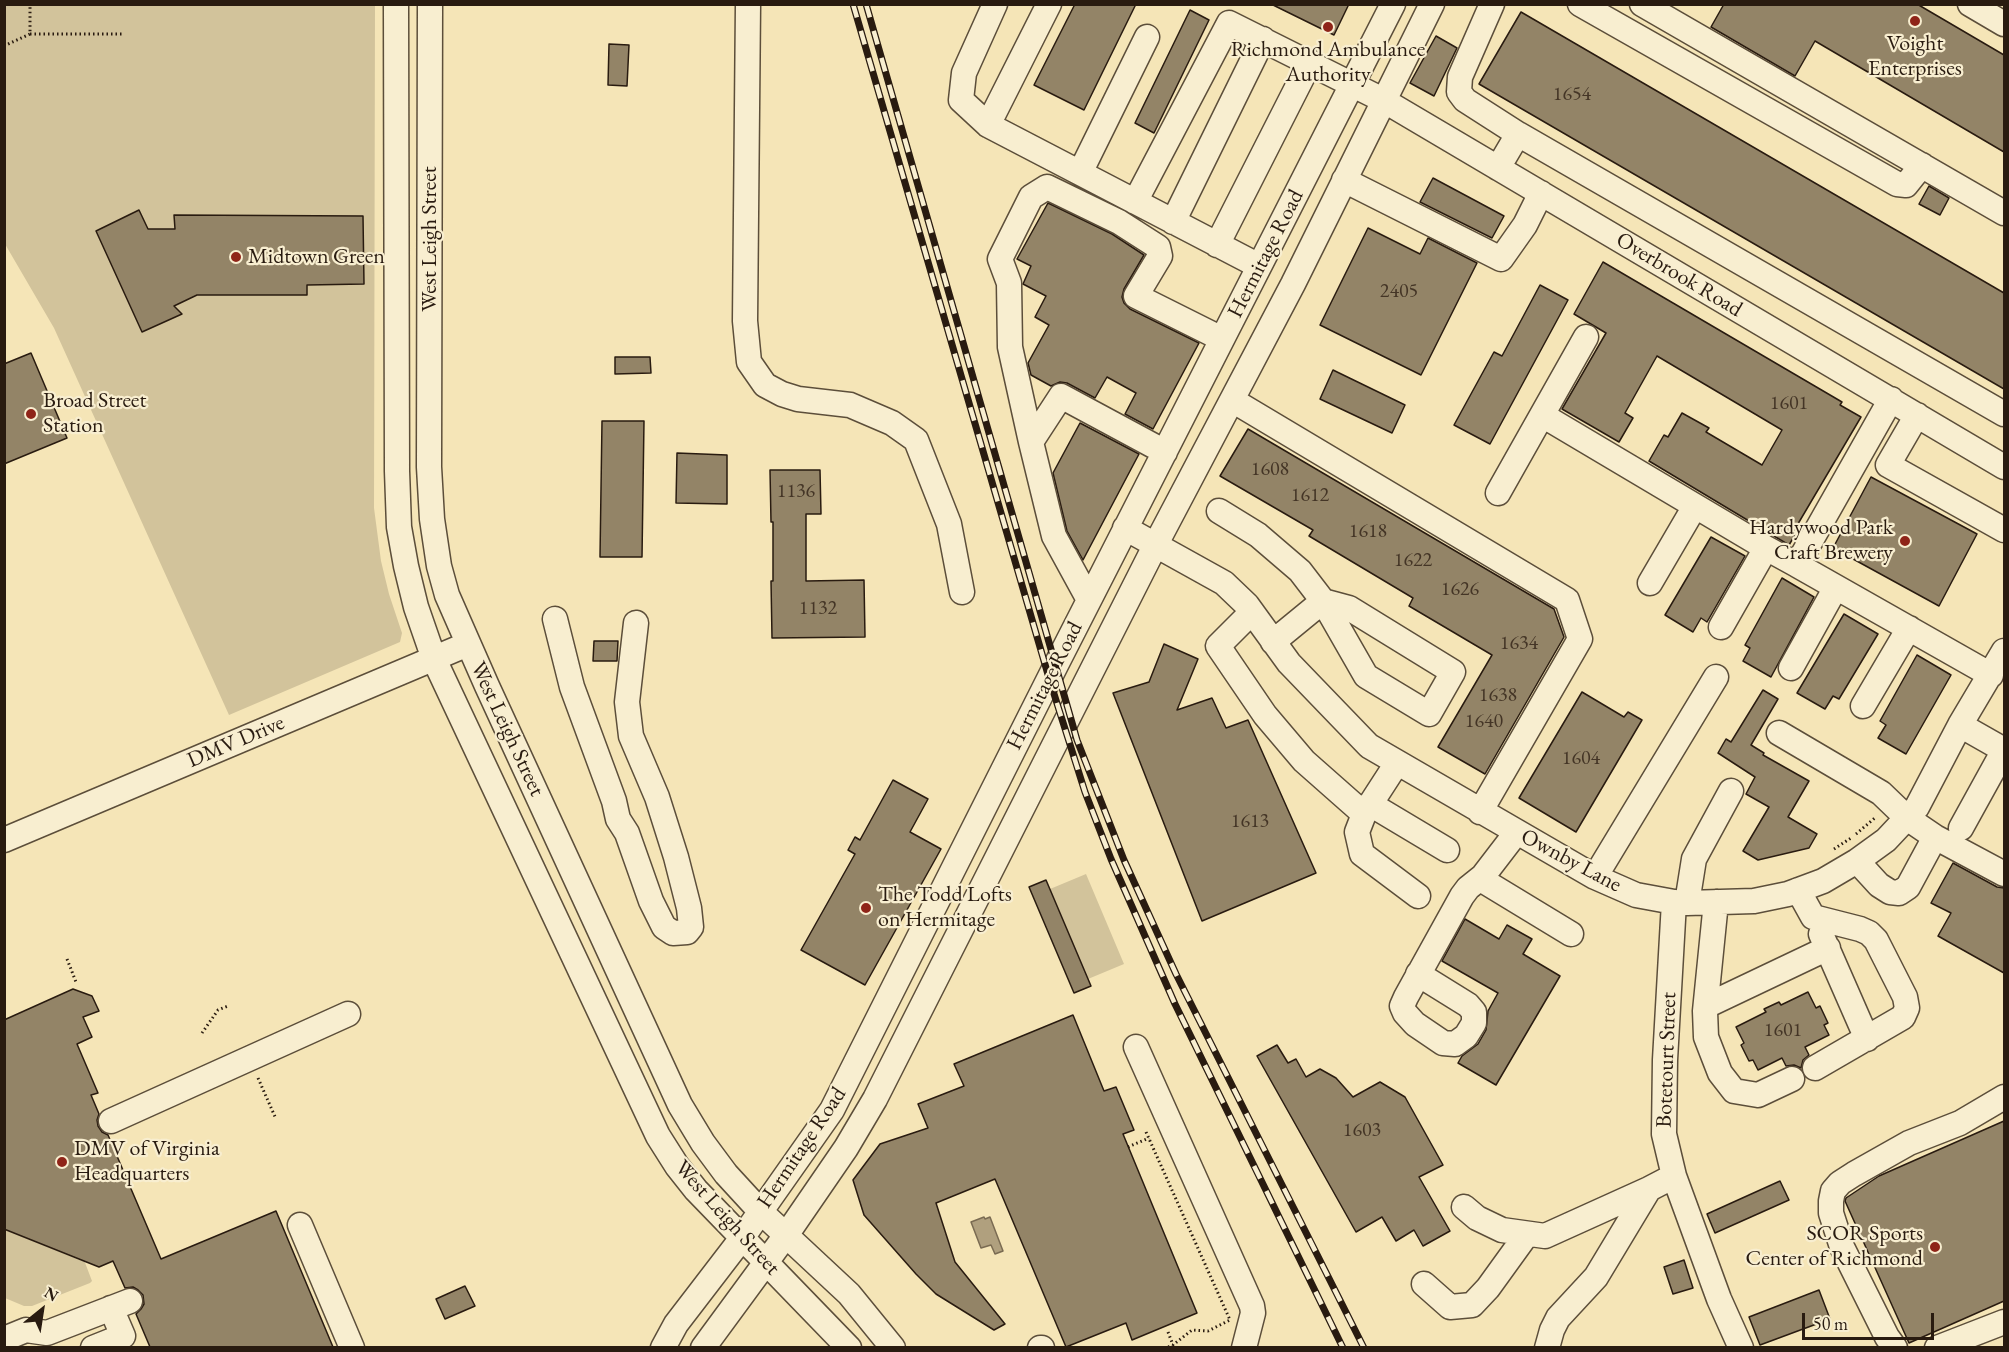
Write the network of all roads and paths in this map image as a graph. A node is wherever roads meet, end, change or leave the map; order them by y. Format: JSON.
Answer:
{"nodes":[{"id":1,"x":30,"y":4,"type":"edge"},
{"id":2,"x":396,"y":4,"type":"edge"},
{"id":3,"x":430,"y":4,"type":"edge"},
{"id":4,"x":748,"y":4,"type":"edge"},
{"id":5,"x":995,"y":4,"type":"edge"},
{"id":6,"x":1049,"y":4,"type":"edge"},
{"id":7,"x":1393,"y":4,"type":"edge"},
{"id":8,"x":1432,"y":4,"type":"edge"},
{"id":9,"x":1492,"y":4,"type":"edge"},
{"id":10,"x":1580,"y":4,"type":"edge"},
{"id":11,"x":1642,"y":4,"type":"edge"},
{"id":12,"x":1970,"y":4,"type":"edge"},
{"id":13,"x":1669,"y":21,"type":"junction"},
{"id":14,"x":2004,"y":24,"type":"edge"},
{"id":15,"x":30,"y":34,"type":"junction"},
{"id":16,"x":122,"y":34,"type":"dead end"},
{"id":17,"x":1147,"y":37,"type":"dead end"},
{"id":18,"x":1263,"y":39,"type":"junction"},
{"id":19,"x":4,"y":46,"type":"edge"},
{"id":20,"x":1656,"y":47,"type":"junction"},
{"id":21,"x":1310,"y":62,"type":"junction"},
{"id":22,"x":1353,"y":83,"type":"junction"},
{"id":23,"x":1383,"y":100,"type":"junction"},
{"id":24,"x":988,"y":124,"type":"junction"},
{"id":25,"x":1518,"y":134,"type":"junction"},
{"id":26,"x":1922,"y":165,"type":"junction"},
{"id":27,"x":1498,"y":168,"type":"junction"},
{"id":28,"x":1080,"y":173,"type":"junction"},
{"id":29,"x":1344,"y":180,"type":"junction"},
{"id":30,"x":1541,"y":193,"type":"junction"},
{"id":31,"x":1135,"y":202,"type":"junction"},
{"id":32,"x":2004,"y":213,"type":"edge"},
{"id":33,"x":1173,"y":222,"type":"junction"},
{"id":34,"x":1217,"y":244,"type":"junction"},
{"id":35,"x":1259,"y":266,"type":"junction"},
{"id":36,"x":1586,"y":337,"type":"dead end"},
{"id":37,"x":1222,"y":339,"type":"junction"},
{"id":38,"x":1891,"y":399,"type":"junction"},
{"id":39,"x":1232,"y":400,"type":"junction"},
{"id":40,"x":2004,"y":414,"type":"edge"},
{"id":41,"x":1542,"y":415,"type":"junction"},
{"id":42,"x":1917,"y":415,"type":"junction"},
{"id":43,"x":1031,"y":442,"type":"junction"},
{"id":44,"x":1165,"y":452,"type":"junction"},
{"id":45,"x":2004,"y":467,"type":"edge"},
{"id":46,"x":1498,"y":493,"type":"dead end"},
{"id":47,"x":1695,"y":506,"type":"junction"},
{"id":48,"x":1219,"y":511,"type":"dead end"},
{"id":49,"x":1125,"y":528,"type":"junction"},
{"id":50,"x":2004,"y":530,"type":"edge"},
{"id":51,"x":1156,"y":544,"type":"junction"},
{"id":52,"x":1766,"y":548,"type":"junction"},
{"id":53,"x":1797,"y":565,"type":"junction"},
{"id":54,"x":1650,"y":583,"type":"dead end"},
{"id":55,"x":1836,"y":587,"type":"junction"},
{"id":56,"x":962,"y":592,"type":"dead end"},
{"id":57,"x":1089,"y":600,"type":"junction"},
{"id":58,"x":1323,"y":601,"type":"junction"},
{"id":59,"x":1252,"y":612,"type":"junction"},
{"id":60,"x":555,"y":619,"type":"dead end"},
{"id":61,"x":636,"y":623,"type":"dead end"},
{"id":62,"x":1721,"y":627,"type":"dead end"},
{"id":63,"x":1909,"y":628,"type":"junction"},
{"id":64,"x":1273,"y":642,"type":"junction"},
{"id":65,"x":468,"y":644,"type":"junction"},
{"id":66,"x":2004,"y":651,"type":"edge"},
{"id":67,"x":434,"y":659,"type":"junction"},
{"id":68,"x":1791,"y":668,"type":"dead end"},
{"id":69,"x":1991,"y":675,"type":"junction"},
{"id":70,"x":1716,"y":677,"type":"dead end"},
{"id":71,"x":1863,"y":706,"type":"dead end"},
{"id":72,"x":1960,"y":725,"type":"junction"},
{"id":73,"x":1779,"y":733,"type":"dead end"},
{"id":74,"x":2004,"y":750,"type":"edge"},
{"id":75,"x":1398,"y":763,"type":"junction"},
{"id":76,"x":1731,"y":791,"type":"dead end"},
{"id":77,"x":1367,"y":809,"type":"junction"},
{"id":78,"x":1480,"y":812,"type":"junction"},
{"id":79,"x":1879,"y":814,"type":"dead end"},
{"id":80,"x":1906,"y":818,"type":"junction"},
{"id":81,"x":1961,"y":828,"type":"dead end"},
{"id":82,"x":1516,"y":833,"type":"junction"},
{"id":83,"x":1935,"y":837,"type":"junction"},
{"id":84,"x":4,"y":840,"type":"edge"},
{"id":85,"x":1447,"y":850,"type":"dead end"},
{"id":86,"x":1830,"y":851,"type":"dead end"},
{"id":87,"x":1857,"y":861,"type":"junction"},
{"id":88,"x":2004,"y":874,"type":"edge"},
{"id":89,"x":1483,"y":876,"type":"junction"},
{"id":90,"x":1594,"y":877,"type":"junction"},
{"id":91,"x":1798,"y":890,"type":"junction"},
{"id":92,"x":1418,"y":896,"type":"dead end"},
{"id":93,"x":1716,"y":902,"type":"junction"},
{"id":94,"x":1681,"y":903,"type":"junction"},
{"id":95,"x":1813,"y":917,"type":"junction"},
{"id":96,"x":1571,"y":934,"type":"dead end"},
{"id":97,"x":1828,"y":948,"type":"junction"},
{"id":98,"x":67,"y":959,"type":"dead end"},
{"id":99,"x":1418,"y":974,"type":"dead end"},
{"id":100,"x":76,"y":982,"type":"dead end"},
{"id":101,"x":228,"y":1006,"type":"dead end"},
{"id":102,"x":1706,"y":1006,"type":"junction"},
{"id":103,"x":348,"y":1014,"type":"dead end"},
{"id":104,"x":202,"y":1033,"type":"dead end"},
{"id":105,"x":1868,"y":1039,"type":"junction"},
{"id":106,"x":1136,"y":1047,"type":"dead end"},
{"id":107,"x":1815,"y":1068,"type":"dead end"},
{"id":108,"x":258,"y":1076,"type":"dead end"},
{"id":109,"x":1792,"y":1079,"type":"dead end"},
{"id":110,"x":2004,"y":1097,"type":"edge"},
{"id":111,"x":276,"y":1119,"type":"dead end"},
{"id":112,"x":111,"y":1121,"type":"dead end"},
{"id":113,"x":1146,"y":1132,"type":"dead end"},
{"id":114,"x":1149,"y":1138,"type":"junction"},
{"id":115,"x":1128,"y":1147,"type":"dead end"},
{"id":116,"x":1674,"y":1176,"type":"junction"},
{"id":117,"x":1649,"y":1189,"type":"junction"},
{"id":118,"x":1464,"y":1207,"type":"dead end"},
{"id":119,"x":760,"y":1211,"type":"junction"},
{"id":120,"x":300,"y":1225,"type":"dead end"},
{"id":121,"x":1527,"y":1234,"type":"junction"},
{"id":122,"x":786,"y":1236,"type":"junction"},
{"id":123,"x":742,"y":1238,"type":"junction"},
{"id":124,"x":766,"y":1262,"type":"junction"},
{"id":125,"x":1424,"y":1284,"type":"dead end"},
{"id":126,"x":2004,"y":1322,"type":"edge"},
{"id":127,"x":1168,"y":1332,"type":"dead end"},
{"id":128,"x":4,"y":1339,"type":"edge"},
{"id":129,"x":50,"y":1340,"type":"edge"},
{"id":130,"x":1173,"y":1345,"type":"junction"},
{"id":131,"x":1945,"y":1346,"type":"edge"},
{"id":132,"x":93,"y":1347,"type":"edge"},
{"id":133,"x":352,"y":1347,"type":"edge"},
{"id":134,"x":663,"y":1347,"type":"edge"},
{"id":135,"x":703,"y":1347,"type":"edge"},
{"id":136,"x":849,"y":1347,"type":"edge"},
{"id":137,"x":893,"y":1347,"type":"edge"},
{"id":138,"x":1166,"y":1347,"type":"edge"},
{"id":139,"x":1244,"y":1347,"type":"edge"},
{"id":140,"x":1547,"y":1347,"type":"edge"},
{"id":141,"x":1741,"y":1347,"type":"edge"},
{"id":142,"x":1895,"y":1347,"type":"edge"}],
"edges":[{"from":1,"to":15,"type":"path"},
{"from":2,"to":67,"type":"street","name":"West Leigh Street"},
{"from":3,"to":65,"type":"street","name":"West Leigh Street"},
{"from":4,"to":56,"type":"street"},
{"from":5,"to":24,"type":"street"},
{"from":6,"to":24,"type":"street"},
{"from":7,"to":22,"type":"street","name":"Hermitage Road"},
{"from":8,"to":23,"type":"street","name":"Hermitage Road"},
{"from":9,"to":25,"type":"street"},
{"from":10,"to":20,"type":"street"},
{"from":11,"to":13,"type":"street"},
{"from":12,"to":14,"type":"street"},
{"from":13,"to":20,"type":"street"},
{"from":13,"to":26,"type":"street"},
{"from":15,"to":16,"type":"path"},
{"from":15,"to":19,"type":"path"},
{"from":17,"to":28,"type":"street"},
{"from":18,"to":21,"type":"street","name":"Overbrook Road"},
{"from":18,"to":31,"type":"street","name":"Overbrook Road"},
{"from":18,"to":33,"type":"street"},
{"from":20,"to":26,"type":"street"},
{"from":21,"to":22,"type":"street","name":"Overbrook Road"},
{"from":21,"to":34,"type":"street"},
{"from":22,"to":23,"type":"street","name":"Overbrook Road"},
{"from":22,"to":35,"type":"street","name":"Hermitage Road"},
{"from":23,"to":27,"type":"street","name":"Overbrook Road"},
{"from":23,"to":29,"type":"street","name":"Hermitage Road"},
{"from":24,"to":28,"type":"street"},
{"from":25,"to":27,"type":"street"},
{"from":25,"to":40,"type":"street"},
{"from":26,"to":32,"type":"street"},
{"from":27,"to":30,"type":"street","name":"Overbrook Road"},
{"from":28,"to":31,"type":"street"},
{"from":29,"to":30,"type":"street"},
{"from":29,"to":39,"type":"street","name":"Hermitage Road"},
{"from":30,"to":38,"type":"street","name":"Overbrook Road"},
{"from":31,"to":33,"type":"street"},
{"from":33,"to":34,"type":"street"},
{"from":34,"to":35,"type":"street"},
{"from":35,"to":37,"type":"street","name":"Hermitage Road"},
{"from":36,"to":41,"type":"street"},
{"from":37,"to":43,"type":"street"},
{"from":37,"to":44,"type":"street","name":"Hermitage Road"},
{"from":38,"to":42,"type":"street","name":"Overbrook Road"},
{"from":38,"to":53,"type":"street"},
{"from":39,"to":51,"type":"street","name":"Hermitage Road"},
{"from":39,"to":78,"type":"street"},
{"from":41,"to":46,"type":"street"},
{"from":41,"to":47,"type":"street"},
{"from":42,"to":45,"type":"street","name":"Overbrook Road"},
{"from":42,"to":50,"type":"street"},
{"from":43,"to":44,"type":"street"},
{"from":43,"to":57,"type":"street"},
{"from":44,"to":49,"type":"street","name":"Hermitage Road"},
{"from":47,"to":52,"type":"street"},
{"from":47,"to":54,"type":"street"},
{"from":48,"to":58,"type":"street"},
{"from":49,"to":51,"type":"street","name":"Ownby Lane"},
{"from":49,"to":57,"type":"street","name":"Hermitage Road"},
{"from":51,"to":59,"type":"street","name":"Ownby Lane"},
{"from":51,"to":122,"type":"street","name":"Hermitage Road"},
{"from":52,"to":53,"type":"street"},
{"from":52,"to":62,"type":"street"},
{"from":53,"to":55,"type":"street"},
{"from":55,"to":63,"type":"street"},
{"from":55,"to":68,"type":"street"},
{"from":57,"to":119,"type":"street","name":"Hermitage Road"},
{"from":58,"to":58,"type":"street"},
{"from":58,"to":64,"type":"street"},
{"from":59,"to":64,"type":"street","name":"Ownby Lane"},
{"from":59,"to":77,"type":"street"},
{"from":60,"to":61,"type":"street"},
{"from":63,"to":69,"type":"street"},
{"from":63,"to":71,"type":"street"},
{"from":64,"to":75,"type":"street","name":"Ownby Lane"},
{"from":65,"to":67,"type":"street","name":"DMV Drive"},
{"from":65,"to":119,"type":"street","name":"West Leigh Street"},
{"from":66,"to":69,"type":"street","name":"Ownby Lane"},
{"from":67,"to":84,"type":"street","name":"DMV Drive"},
{"from":67,"to":123,"type":"street","name":"West Leigh Street"},
{"from":69,"to":72,"type":"street","name":"Ownby Lane"},
{"from":70,"to":90,"type":"street"},
{"from":72,"to":74,"type":"street"},
{"from":72,"to":80,"type":"street","name":"Ownby Lane"},
{"from":73,"to":80,"type":"street"},
{"from":74,"to":81,"type":"street"},
{"from":75,"to":77,"type":"street"},
{"from":75,"to":78,"type":"street","name":"Ownby Lane"},
{"from":76,"to":94,"type":"street","name":"Botetourt Street"},
{"from":77,"to":85,"type":"street"},
{"from":77,"to":92,"type":"street"},
{"from":78,"to":82,"type":"street","name":"Ownby Lane"},
{"from":79,"to":86,"type":"path"},
{"from":80,"to":83,"type":"street"},
{"from":80,"to":87,"type":"street","name":"Ownby Lane"},
{"from":82,"to":89,"type":"street"},
{"from":82,"to":90,"type":"street","name":"Ownby Lane"},
{"from":83,"to":87,"type":"street"},
{"from":83,"to":88,"type":"street"},
{"from":87,"to":91,"type":"street","name":"Ownby Lane"},
{"from":89,"to":96,"type":"street"},
{"from":89,"to":99,"type":"street"},
{"from":90,"to":94,"type":"street","name":"Ownby Lane"},
{"from":91,"to":93,"type":"street","name":"Ownby Lane"},
{"from":91,"to":95,"type":"street"},
{"from":93,"to":94,"type":"street","name":"Ownby Lane"},
{"from":93,"to":102,"type":"street"},
{"from":94,"to":116,"type":"street","name":"Botetourt Street"},
{"from":95,"to":97,"type":"street"},
{"from":95,"to":105,"type":"street"},
{"from":97,"to":102,"type":"street"},
{"from":97,"to":105,"type":"street"},
{"from":98,"to":100,"type":"path"},
{"from":101,"to":104,"type":"path"},
{"from":102,"to":109,"type":"street"},
{"from":103,"to":112,"type":"street"},
{"from":105,"to":107,"type":"street"},
{"from":106,"to":139,"type":"street"},
{"from":108,"to":111,"type":"path"},
{"from":110,"to":142,"type":"street"},
{"from":113,"to":114,"type":"path"},
{"from":114,"to":115,"type":"path"},
{"from":114,"to":130,"type":"path"},
{"from":116,"to":117,"type":"street"},
{"from":116,"to":141,"type":"street","name":"Botetourt Street"},
{"from":117,"to":121,"type":"street"},
{"from":117,"to":140,"type":"street"},
{"from":118,"to":121,"type":"street"},
{"from":119,"to":122,"type":"street","name":"West Leigh Street"},
{"from":119,"to":123,"type":"street","name":"Hermitage Road"},
{"from":120,"to":133,"type":"street"},
{"from":121,"to":125,"type":"street"},
{"from":122,"to":124,"type":"street","name":"Hermitage Road"},
{"from":122,"to":137,"type":"street","name":"West Leigh Street"},
{"from":123,"to":124,"type":"street","name":"West Leigh Street"},
{"from":123,"to":134,"type":"street","name":"Hermitage Road"},
{"from":124,"to":135,"type":"street","name":"Hermitage Road"},
{"from":124,"to":136,"type":"street","name":"West Leigh Street"},
{"from":126,"to":131,"type":"street"},
{"from":127,"to":130,"type":"path"},
{"from":128,"to":129,"type":"street"},
{"from":129,"to":132,"type":"street"},
{"from":130,"to":138,"type":"path"}]}
